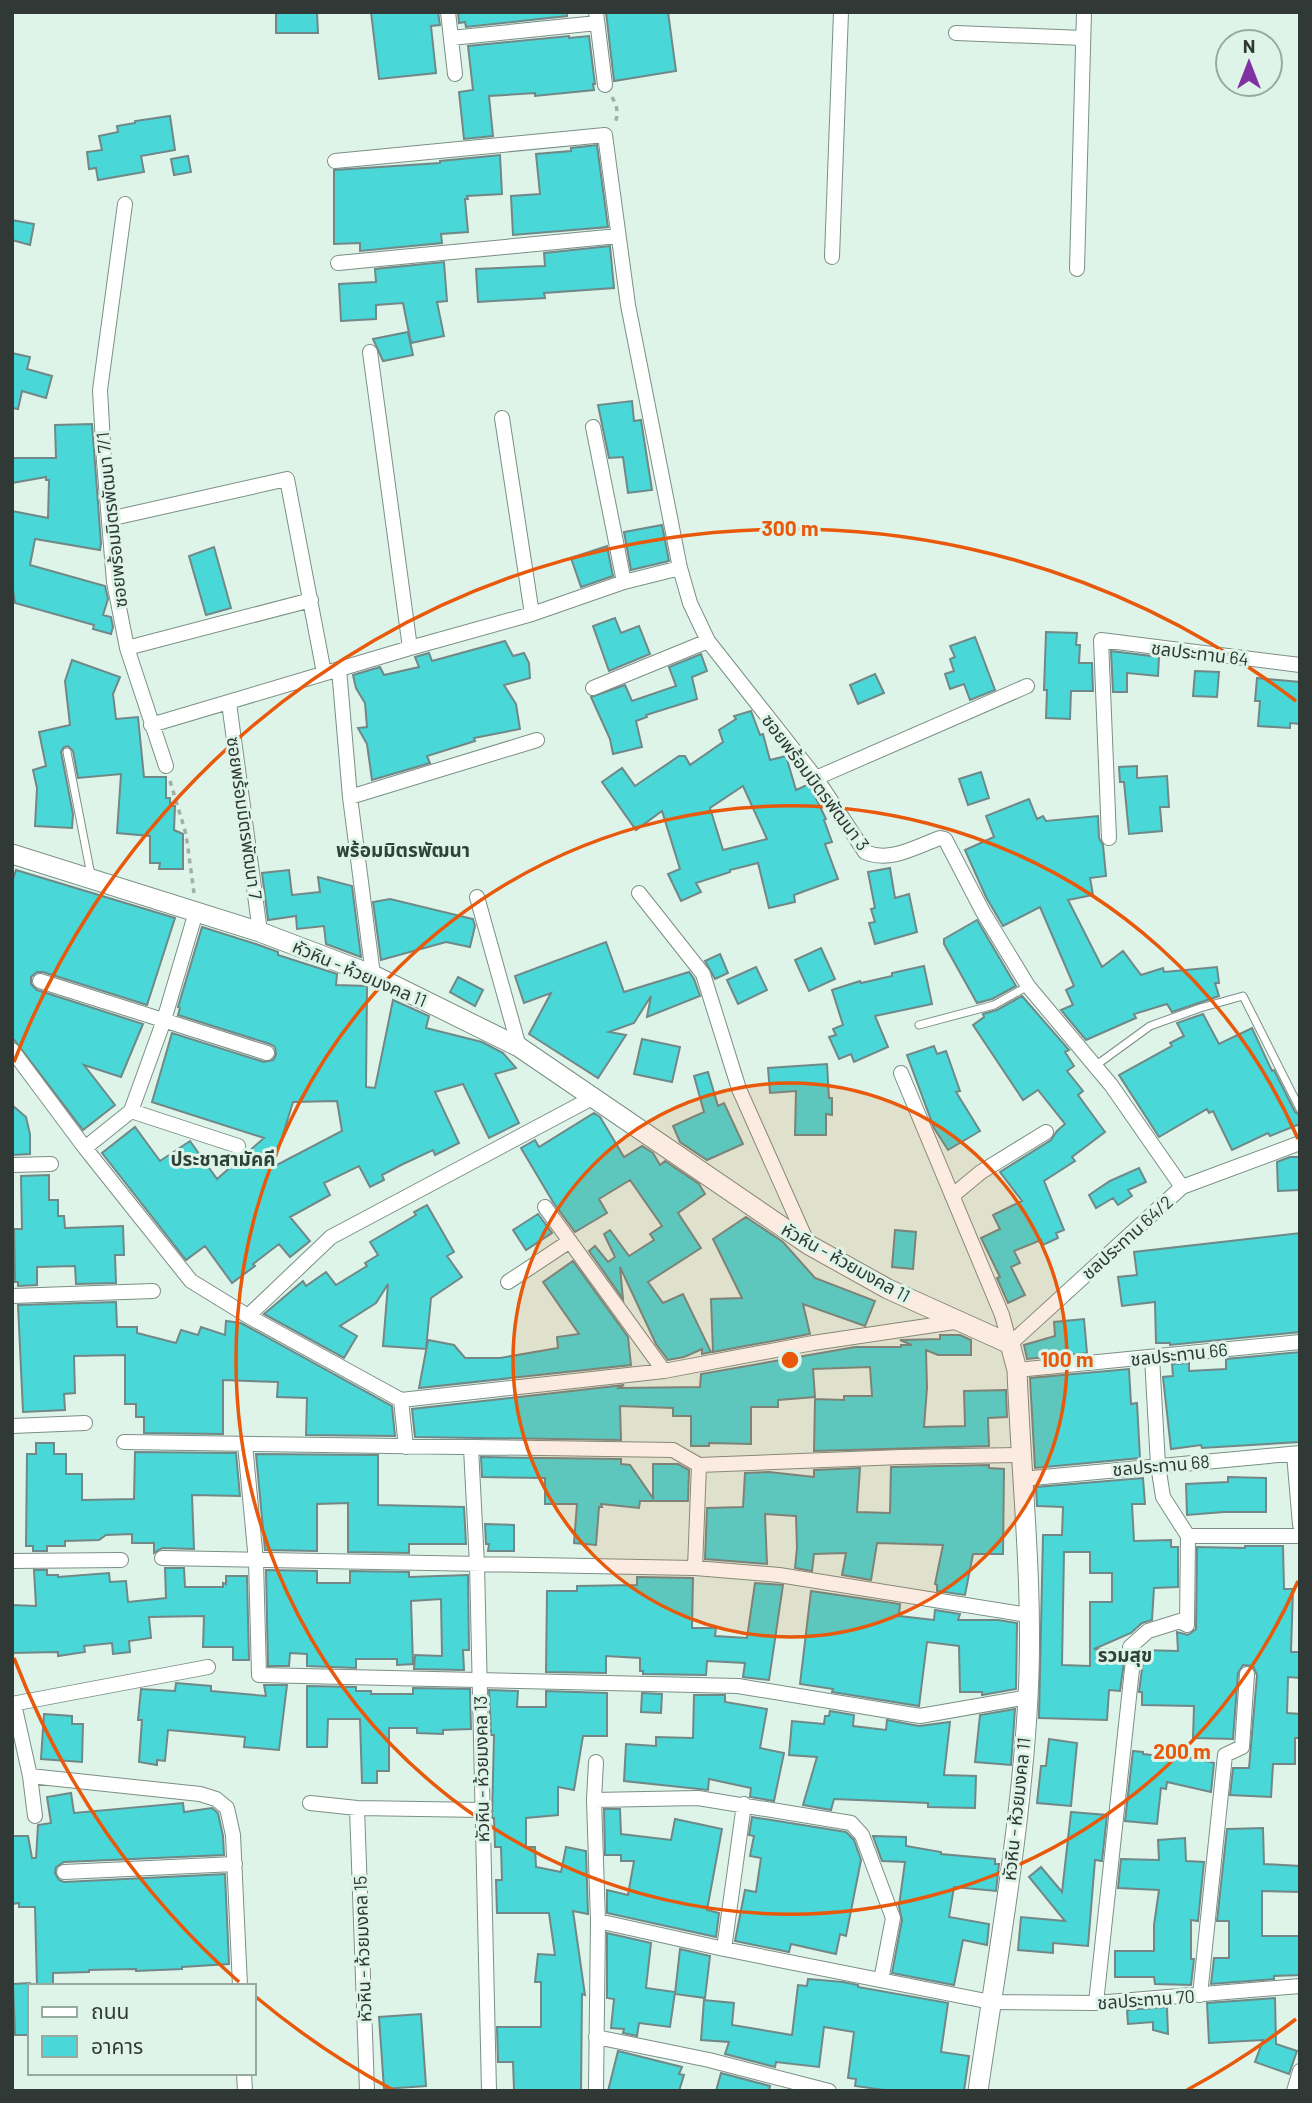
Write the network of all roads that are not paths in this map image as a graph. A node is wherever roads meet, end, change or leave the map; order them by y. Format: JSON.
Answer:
{"nodes":[{"id":1,"x":448,"y":12,"type":"edge"},
{"id":2,"x":841,"y":12,"type":"edge"},
{"id":3,"x":1084,"y":12,"type":"edge"},
{"id":4,"x":596,"y":17,"type":"edge"},
{"id":5,"x":956,"y":33,"type":"dead end"},
{"id":6,"x":451,"y":38,"type":"junction"},
{"id":7,"x":1083,"y":38,"type":"junction"},
{"id":8,"x":455,"y":74,"type":"dead end"},
{"id":9,"x":605,"y":85,"type":"road end"},
{"id":10,"x":335,"y":161,"type":"dead end"},
{"id":11,"x":125,"y":204,"type":"dead end"},
{"id":12,"x":618,"y":236,"type":"junction"},
{"id":13,"x":832,"y":257,"type":"dead end"},
{"id":14,"x":338,"y":263,"type":"dead end"},
{"id":15,"x":1077,"y":269,"type":"dead end"},
{"id":16,"x":370,"y":352,"type":"dead end"},
{"id":17,"x":502,"y":418,"type":"dead end"},
{"id":18,"x":593,"y":427,"type":"dead end"},
{"id":19,"x":109,"y":519,"type":"junction"},
{"id":20,"x":680,"y":568,"type":"junction"},
{"id":21,"x":624,"y":582,"type":"junction"},
{"id":22,"x":311,"y":600,"type":"junction"},
{"id":23,"x":532,"y":614,"type":"junction"},
{"id":24,"x":708,"y":641,"type":"junction"},
{"id":25,"x":127,"y":648,"type":"junction"},
{"id":26,"x":410,"y":648,"type":"junction"},
{"id":27,"x":1300,"y":665,"type":"edge"},
{"id":28,"x":339,"y":669,"type":"junction"},
{"id":29,"x":324,"y":673,"type":"junction"},
{"id":30,"x":1027,"y":687,"type":"dead end"},
{"id":31,"x":593,"y":688,"type":"dead end"},
{"id":32,"x":229,"y":703,"type":"junction"},
{"id":33,"x":151,"y":725,"type":"junction"},
{"id":34,"x":537,"y":740,"type":"dead end"},
{"id":35,"x":67,"y":752,"type":"dead end"},
{"id":36,"x":166,"y":766,"type":"road end"},
{"id":37,"x":816,"y":778,"type":"junction"},
{"id":38,"x":350,"y":797,"type":"junction"},
{"id":39,"x":1109,"y":838,"type":"dead end"},
{"id":40,"x":12,"y":854,"type":"edge"},
{"id":41,"x":92,"y":879,"type":"junction"},
{"id":42,"x":639,"y":893,"type":"dead end"},
{"id":43,"x":477,"y":897,"type":"dead end"},
{"id":44,"x":196,"y":912,"type":"junction"},
{"id":45,"x":260,"y":932,"type":"junction"},
{"id":46,"x":373,"y":975,"type":"junction"},
{"id":47,"x":40,"y":981,"type":"dead end"},
{"id":48,"x":1028,"y":986,"type":"junction"},
{"id":49,"x":164,"y":1020,"type":"junction"},
{"id":50,"x":919,"y":1025,"type":"dead end"},
{"id":51,"x":519,"y":1047,"type":"junction"},
{"id":52,"x":12,"y":1050,"type":"edge"},
{"id":53,"x":267,"y":1053,"type":"dead end"},
{"id":54,"x":1095,"y":1066,"type":"junction"},
{"id":55,"x":901,"y":1073,"type":"dead end"},
{"id":56,"x":594,"y":1097,"type":"junction"},
{"id":57,"x":1300,"y":1109,"type":"edge"},
{"id":58,"x":131,"y":1111,"type":"junction"},
{"id":59,"x":1046,"y":1132,"type":"dead end"},
{"id":60,"x":1300,"y":1143,"type":"edge"},
{"id":61,"x":238,"y":1146,"type":"dead end"},
{"id":62,"x":85,"y":1148,"type":"junction"},
{"id":63,"x":51,"y":1164,"type":"dead end"},
{"id":64,"x":12,"y":1165,"type":"edge"},
{"id":65,"x":1182,"y":1187,"type":"junction"},
{"id":66,"x":952,"y":1195,"type":"junction"},
{"id":67,"x":545,"y":1208,"type":"dead end"},
{"id":68,"x":570,"y":1241,"type":"junction"},
{"id":69,"x":809,"y":1245,"type":"junction"},
{"id":70,"x":508,"y":1282,"type":"dead end"},
{"id":71,"x":153,"y":1291,"type":"dead end"},
{"id":72,"x":12,"y":1296,"type":"edge"},
{"id":73,"x":248,"y":1316,"type":"junction"},
{"id":74,"x":962,"y":1321,"type":"junction"},
{"id":75,"x":1300,"y":1342,"type":"edge"},
{"id":76,"x":1010,"y":1344,"type":"junction"},
{"id":77,"x":1152,"y":1357,"type":"junction"},
{"id":78,"x":1017,"y":1370,"type":"junction"},
{"id":79,"x":664,"y":1371,"type":"junction"},
{"id":80,"x":401,"y":1400,"type":"junction"},
{"id":81,"x":85,"y":1423,"type":"dead end"},
{"id":82,"x":12,"y":1426,"type":"edge"},
{"id":83,"x":124,"y":1442,"type":"dead end"},
{"id":84,"x":245,"y":1444,"type":"junction"},
{"id":85,"x":406,"y":1447,"type":"junction"},
{"id":86,"x":471,"y":1448,"type":"junction"},
{"id":87,"x":1297,"y":1453,"type":"edge"},
{"id":88,"x":1020,"y":1455,"type":"junction"},
{"id":89,"x":699,"y":1465,"type":"junction"},
{"id":90,"x":1158,"y":1465,"type":"junction"},
{"id":91,"x":1022,"y":1479,"type":"junction"},
{"id":92,"x":1300,"y":1525,"type":"edge"},
{"id":93,"x":1188,"y":1536,"type":"junction"},
{"id":94,"x":1300,"y":1536,"type":"edge"},
{"id":95,"x":162,"y":1558,"type":"dead end"},
{"id":96,"x":121,"y":1560,"type":"dead end"},
{"id":97,"x":12,"y":1561,"type":"edge"},
{"id":98,"x":256,"y":1561,"type":"junction"},
{"id":99,"x":477,"y":1564,"type":"junction"},
{"id":100,"x":695,"y":1568,"type":"junction"},
{"id":101,"x":1028,"y":1615,"type":"junction"},
{"id":102,"x":208,"y":1667,"type":"dead end"},
{"id":103,"x":1247,"y":1674,"type":"dead end"},
{"id":104,"x":480,"y":1678,"type":"junction"},
{"id":105,"x":1028,"y":1697,"type":"junction"},
{"id":106,"x":13,"y":1704,"type":"edge"},
{"id":107,"x":596,"y":1762,"type":"dead end"},
{"id":108,"x":30,"y":1776,"type":"junction"},
{"id":109,"x":594,"y":1800,"type":"junction"},
{"id":110,"x":310,"y":1803,"type":"dead end"},
{"id":111,"x":744,"y":1804,"type":"junction"},
{"id":112,"x":357,"y":1808,"type":"junction"},
{"id":113,"x":482,"y":1810,"type":"junction"},
{"id":114,"x":35,"y":1816,"type":"dead end"},
{"id":115,"x":235,"y":1864,"type":"junction"},
{"id":116,"x":64,"y":1872,"type":"dead end"},
{"id":117,"x":598,"y":1921,"type":"junction"},
{"id":118,"x":724,"y":1950,"type":"junction"},
{"id":119,"x":881,"y":1980,"type":"junction"},
{"id":120,"x":240,"y":1984,"type":"edge"},
{"id":121,"x":1300,"y":1986,"type":"edge"},
{"id":122,"x":1200,"y":1995,"type":"junction"},
{"id":123,"x":991,"y":2001,"type":"junction"},
{"id":124,"x":1096,"y":2003,"type":"junction"},
{"id":125,"x":596,"y":2037,"type":"junction"},
{"id":126,"x":366,"y":2091,"type":"edge"},
{"id":127,"x":489,"y":2091,"type":"edge"},
{"id":128,"x":596,"y":2091,"type":"edge"},
{"id":129,"x":829,"y":2091,"type":"edge"},
{"id":130,"x":978,"y":2091,"type":"edge"}],
"edges":[{"from":1,"to":6,"type":"street"},
{"from":2,"to":13,"type":"street"},
{"from":3,"to":7,"type":"street"},
{"from":4,"to":6,"type":"street"},
{"from":4,"to":9,"type":"street"},
{"from":5,"to":7,"type":"street"},
{"from":6,"to":8,"type":"street"},
{"from":7,"to":15,"type":"street"},
{"from":10,"to":12,"type":"street","name":"ซอยพร้อมมิตรพัฒนา 3"},
{"from":11,"to":19,"type":"street","name":"ซอยพร้อมมิตรพัฒนา 7/1"},
{"from":12,"to":14,"type":"street"},
{"from":12,"to":20,"type":"street","name":"ซอยพร้อมมิตรพัฒนา 3"},
{"from":16,"to":26,"type":"street"},
{"from":17,"to":23,"type":"street"},
{"from":18,"to":21,"type":"street"},
{"from":19,"to":22,"type":"street"},
{"from":19,"to":25,"type":"street","name":"ซอยพร้อมมิตรพัฒนา 7/1"},
{"from":20,"to":21,"type":"street"},
{"from":20,"to":24,"type":"street","name":"ซอยพร้อมมิตรพัฒนา 3"},
{"from":21,"to":23,"type":"street"},
{"from":22,"to":25,"type":"street"},
{"from":22,"to":29,"type":"street"},
{"from":23,"to":26,"type":"street"},
{"from":24,"to":31,"type":"street"},
{"from":24,"to":37,"type":"street","name":"ซอยพร้อมมิตรพัฒนา 3"},
{"from":25,"to":33,"type":"street","name":"ซอยพร้อมมิตรพัฒนา 7/1"},
{"from":26,"to":28,"type":"street"},
{"from":27,"to":39,"type":"street","name":"ชลประทาน 64"},
{"from":28,"to":29,"type":"street"},
{"from":28,"to":38,"type":"street"},
{"from":29,"to":32,"type":"street"},
{"from":30,"to":37,"type":"street"},
{"from":32,"to":33,"type":"street"},
{"from":32,"to":45,"type":"street","name":"ซอยพร้อมมิตรพัฒนา 7"},
{"from":33,"to":36,"type":"street","name":"ซอยพร้อมมิตรพัฒนา 7/1"},
{"from":34,"to":38,"type":"street"},
{"from":35,"to":41,"type":"lane"},
{"from":37,"to":48,"type":"street","name":"ซอยพร้อมมิตรพัฒนา 3"},
{"from":38,"to":46,"type":"street"},
{"from":40,"to":41,"type":"street","name":"หัวหิน - ห้วยมงคล 11"},
{"from":41,"to":44,"type":"street","name":"หัวหิน - ห้วยมงคล 11"},
{"from":42,"to":69,"type":"street"},
{"from":43,"to":51,"type":"street"},
{"from":44,"to":45,"type":"street","name":"หัวหิน - ห้วยมงคล 11"},
{"from":44,"to":49,"type":"street"},
{"from":45,"to":46,"type":"street","name":"หัวหิน - ห้วยมงคล 11"},
{"from":46,"to":51,"type":"street","name":"หัวหิน - ห้วยมงคล 11"},
{"from":47,"to":49,"type":"street"},
{"from":48,"to":50,"type":"lane"},
{"from":48,"to":54,"type":"street","name":"ซอยพร้อมมิตรพัฒนา 3"},
{"from":49,"to":53,"type":"street"},
{"from":49,"to":58,"type":"street"},
{"from":51,"to":56,"type":"street","name":"หัวหิน - ห้วยมงคล 11"},
{"from":52,"to":62,"type":"street"},
{"from":54,"to":57,"type":"lane"},
{"from":54,"to":65,"type":"street","name":"ซอยพร้อมมิตรพัฒนา 3"},
{"from":55,"to":66,"type":"street"},
{"from":56,"to":69,"type":"street","name":"หัวหิน - ห้วยมงคล 11"},
{"from":56,"to":73,"type":"street"},
{"from":58,"to":61,"type":"street"},
{"from":58,"to":62,"type":"street"},
{"from":59,"to":66,"type":"street"},
{"from":60,"to":65,"type":"street","name":"ชลประทาน 64/2"},
{"from":62,"to":73,"type":"street"},
{"from":63,"to":64,"type":"street"},
{"from":65,"to":76,"type":"street","name":"ชลประทาน 64/2"},
{"from":66,"to":76,"type":"street"},
{"from":67,"to":68,"type":"street"},
{"from":68,"to":70,"type":"street"},
{"from":68,"to":79,"type":"street"},
{"from":69,"to":74,"type":"street","name":"หัวหิน - ห้วยมงคล 11"},
{"from":71,"to":72,"type":"street"},
{"from":73,"to":80,"type":"street"},
{"from":74,"to":76,"type":"street","name":"หัวหิน - ห้วยมงคล 11"},
{"from":74,"to":79,"type":"street"},
{"from":75,"to":77,"type":"street","name":"ชลประทาน 66"},
{"from":76,"to":78,"type":"street","name":"หัวหิน - ห้วยมงคล 11"},
{"from":77,"to":78,"type":"street","name":"ชลประทาน 66"},
{"from":77,"to":90,"type":"street"},
{"from":78,"to":88,"type":"street","name":"หัวหิน - ห้วยมงคล 11"},
{"from":79,"to":80,"type":"street"},
{"from":80,"to":85,"type":"street"},
{"from":81,"to":82,"type":"street"},
{"from":83,"to":84,"type":"street"},
{"from":84,"to":85,"type":"street"},
{"from":84,"to":98,"type":"street"},
{"from":85,"to":86,"type":"street"},
{"from":86,"to":89,"type":"street"},
{"from":86,"to":99,"type":"street","name":"หัวหิน - ห้วยมงคล 13"},
{"from":87,"to":90,"type":"street","name":"ชลประทาน 68"},
{"from":87,"to":92,"type":"street"},
{"from":88,"to":89,"type":"street"},
{"from":88,"to":91,"type":"street","name":"หัวหิน - ห้วยมงคล 11"},
{"from":89,"to":100,"type":"street"},
{"from":90,"to":91,"type":"street","name":"ชลประทาน 68"},
{"from":90,"to":93,"type":"street"},
{"from":91,"to":101,"type":"street","name":"หัวหิน - ห้วยมงคล 11"},
{"from":93,"to":94,"type":"street"},
{"from":93,"to":124,"type":"street"},
{"from":95,"to":98,"type":"street"},
{"from":96,"to":97,"type":"street"},
{"from":98,"to":99,"type":"street"},
{"from":98,"to":104,"type":"street"},
{"from":99,"to":100,"type":"street"},
{"from":99,"to":104,"type":"street","name":"หัวหิน - ห้วยมงคล 13"},
{"from":100,"to":101,"type":"street"},
{"from":101,"to":105,"type":"street","name":"หัวหิน - ห้วยมงคล 11"},
{"from":102,"to":106,"type":"street"},
{"from":103,"to":122,"type":"street"},
{"from":104,"to":105,"type":"street"},
{"from":104,"to":113,"type":"street","name":"หัวหิน - ห้วยมงคล 13"},
{"from":105,"to":123,"type":"street","name":"หัวหิน - ห้วยมงคล 11"},
{"from":106,"to":108,"type":"street"},
{"from":107,"to":109,"type":"street"},
{"from":108,"to":114,"type":"street"},
{"from":108,"to":115,"type":"street"},
{"from":109,"to":111,"type":"street"},
{"from":109,"to":117,"type":"street"},
{"from":110,"to":112,"type":"street"},
{"from":111,"to":118,"type":"street"},
{"from":111,"to":119,"type":"street"},
{"from":112,"to":113,"type":"street"},
{"from":112,"to":126,"type":"street","name":"หัวหิน - ห้วยมงคล 15"},
{"from":113,"to":127,"type":"street","name":"หัวหิน - ห้วยมงคล 13"},
{"from":115,"to":116,"type":"street"},
{"from":115,"to":120,"type":"street"},
{"from":117,"to":118,"type":"street","name":"ชลประทาน 70"},
{"from":117,"to":125,"type":"street"},
{"from":118,"to":119,"type":"street","name":"ชลประทาน 70"},
{"from":119,"to":123,"type":"street","name":"ชลประทาน 70"},
{"from":121,"to":122,"type":"street","name":"ชลประทาน 70"},
{"from":122,"to":124,"type":"street","name":"ชลประทาน 70"},
{"from":123,"to":124,"type":"street","name":"ชลประทาน 70"},
{"from":123,"to":130,"type":"street","name":"หัวหิน - ห้วยมงคล 11"},
{"from":125,"to":128,"type":"street"},
{"from":125,"to":129,"type":"street"}]}
